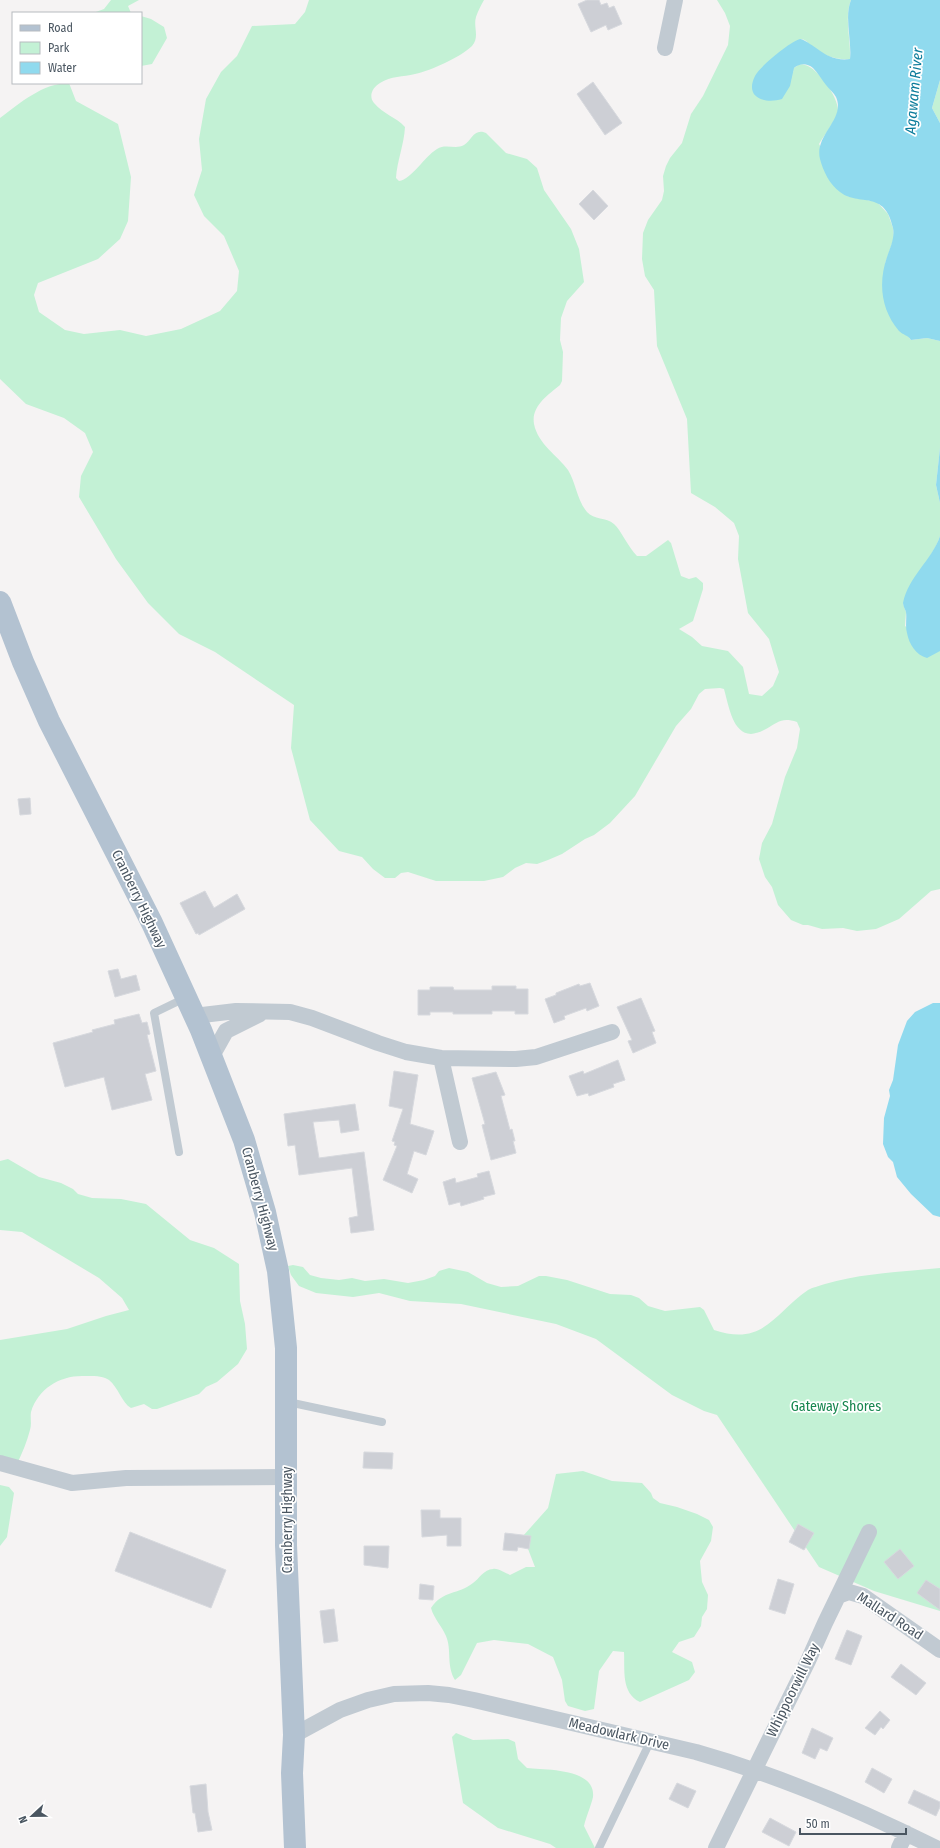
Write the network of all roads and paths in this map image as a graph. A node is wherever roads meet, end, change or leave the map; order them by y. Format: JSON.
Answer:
{"nodes":[{"id":1,"x":675,"y":0,"type":"edge"},
{"id":2,"x":665,"y":48,"type":"dead end"},
{"id":3,"x":0,"y":602,"type":"edge"},
{"id":4,"x":190,"y":1007,"type":"junction"},
{"id":5,"x":266,"y":1012,"type":"junction"},
{"id":6,"x":612,"y":1032,"type":"dead end"},
{"id":7,"x":212,"y":1056,"type":"junction"},
{"id":8,"x":441,"y":1058,"type":"junction"},
{"id":9,"x":460,"y":1142,"type":"dead end"},
{"id":10,"x":179,"y":1152,"type":"dead end"},
{"id":11,"x":287,"y":1402,"type":"junction"},
{"id":12,"x":382,"y":1422,"type":"dead end"},
{"id":13,"x":0,"y":1463,"type":"edge"},
{"id":14,"x":286,"y":1477,"type":"junction"},
{"id":15,"x":869,"y":1532,"type":"dead end"},
{"id":16,"x":838,"y":1596,"type":"junction"},
{"id":17,"x":940,"y":1650,"type":"edge"},
{"id":18,"x":294,"y":1735,"type":"junction"},
{"id":19,"x":650,"y":1742,"type":"junction"},
{"id":20,"x":754,"y":1769,"type":"junction"},
{"id":21,"x":906,"y":1833,"type":"junction"},
{"id":22,"x":295,"y":1848,"type":"edge"},
{"id":23,"x":599,"y":1848,"type":"edge"},
{"id":24,"x":716,"y":1848,"type":"edge"},
{"id":25,"x":899,"y":1848,"type":"edge"},
{"id":26,"x":936,"y":1848,"type":"edge"}],
"edges":[{"from":1,"to":2,"type":"street"},
{"from":3,"to":4,"type":"main road","name":"Cranberry Highway"},
{"from":4,"to":5,"type":"street"},
{"from":4,"to":7,"type":"main road","name":"Cranberry Highway"},
{"from":4,"to":10,"type":"lane"},
{"from":5,"to":7,"type":"street"},
{"from":5,"to":8,"type":"street"},
{"from":6,"to":8,"type":"street"},
{"from":7,"to":11,"type":"main road","name":"Cranberry Highway"},
{"from":8,"to":9,"type":"street"},
{"from":11,"to":12,"type":"lane"},
{"from":11,"to":14,"type":"main road","name":"Cranberry Highway"},
{"from":13,"to":14,"type":"street"},
{"from":14,"to":18,"type":"main road","name":"Cranberry Highway"},
{"from":15,"to":16,"type":"street","name":"Whippoorwill Way"},
{"from":16,"to":17,"type":"street","name":"Mallard Road"},
{"from":16,"to":20,"type":"street","name":"Whippoorwill Way"},
{"from":18,"to":19,"type":"street","name":"Meadowlark Drive"},
{"from":18,"to":22,"type":"main road","name":"Cranberry Highway"},
{"from":19,"to":20,"type":"street","name":"Meadowlark Drive"},
{"from":19,"to":23,"type":"lane"},
{"from":20,"to":21,"type":"street","name":"Meadowlark Drive"},
{"from":20,"to":24,"type":"street","name":"Whippoorwill Way"},
{"from":21,"to":25,"type":"street"},
{"from":21,"to":26,"type":"street","name":"Meadowlark Drive"}]}
